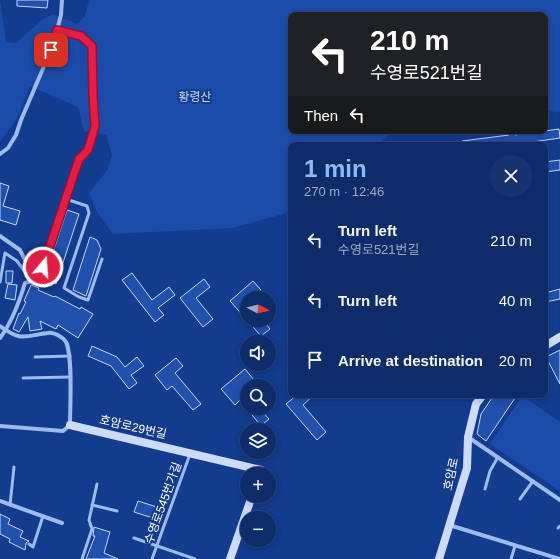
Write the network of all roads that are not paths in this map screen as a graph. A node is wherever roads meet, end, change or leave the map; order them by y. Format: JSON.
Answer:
{"nodes":[{"id":1,"x":62,"y":0,"type":"edge"},
{"id":2,"x":57,"y":30,"type":"junction"},
{"id":3,"x":0,"y":154,"type":"edge"},
{"id":4,"x":66,"y":199,"type":"junction"},
{"id":5,"x":0,"y":236,"type":"edge"},
{"id":6,"x":102,"y":258,"type":"dead end"},
{"id":7,"x":39,"y":278,"type":"junction"},
{"id":8,"x":0,"y":282,"type":"edge"},
{"id":9,"x":44,"y":284,"type":"dead end"},
{"id":10,"x":0,"y":326,"type":"edge"},
{"id":11,"x":6,"y":330,"type":"junction"},
{"id":12,"x":560,"y":337,"type":"edge"},
{"id":13,"x":0,"y":338,"type":"edge"},
{"id":14,"x":548,"y":344,"type":"edge"},
{"id":15,"x":70,"y":356,"type":"junction"},
{"id":16,"x":34,"y":357,"type":"dead end"},
{"id":17,"x":70,"y":377,"type":"junction"},
{"id":18,"x":23,"y":378,"type":"dead end"},
{"id":19,"x":481,"y":398,"type":"edge"},
{"id":20,"x":70,"y":424,"type":"junction"},
{"id":21,"x":0,"y":426,"type":"edge"},
{"id":22,"x":468,"y":437,"type":"junction"},
{"id":23,"x":190,"y":453,"type":"junction"},
{"id":24,"x":498,"y":457,"type":"junction"},
{"id":25,"x":14,"y":467,"type":"dead end"},
{"id":26,"x":242,"y":467,"type":"edge"},
{"id":27,"x":533,"y":481,"type":"junction"},
{"id":28,"x":97,"y":484,"type":"dead end"},
{"id":29,"x":484,"y":489,"type":"dead end"},
{"id":30,"x":520,"y":499,"type":"dead end"},
{"id":31,"x":560,"y":500,"type":"edge"},
{"id":32,"x":0,"y":501,"type":"edge"},
{"id":33,"x":250,"y":503,"type":"edge"},
{"id":34,"x":10,"y":505,"type":"junction"},
{"id":35,"x":92,"y":505,"type":"junction"},
{"id":36,"x":117,"y":511,"type":"dead end"},
{"id":37,"x":43,"y":516,"type":"junction"},
{"id":38,"x":62,"y":523,"type":"dead end"},
{"id":39,"x":450,"y":526,"type":"junction"},
{"id":40,"x":134,"y":538,"type":"dead end"},
{"id":41,"x":29,"y":544,"type":"dead end"},
{"id":42,"x":156,"y":546,"type":"junction"},
{"id":43,"x":515,"y":546,"type":"junction"},
{"id":44,"x":82,"y":559,"type":"edge"},
{"id":45,"x":152,"y":559,"type":"edge"},
{"id":46,"x":195,"y":559,"type":"edge"},
{"id":47,"x":230,"y":559,"type":"edge"},
{"id":48,"x":439,"y":559,"type":"edge"},
{"id":49,"x":511,"y":559,"type":"edge"},
{"id":50,"x":557,"y":559,"type":"edge"}],
"edges":[{"from":1,"to":2,"type":"street"},
{"from":2,"to":3,"type":"street"},
{"from":2,"to":4,"type":"street"},
{"from":4,"to":6,"type":"lane"},
{"from":4,"to":7,"type":"street"},
{"from":5,"to":7,"type":"street"},
{"from":7,"to":8,"type":"lane"},
{"from":7,"to":9,"type":"lane"},
{"from":7,"to":11,"type":"street"},
{"from":10,"to":11,"type":"street"},
{"from":11,"to":13,"type":"street"},
{"from":11,"to":15,"type":"street"},
{"from":12,"to":14,"type":"street"},
{"from":15,"to":16,"type":"lane"},
{"from":15,"to":17,"type":"street"},
{"from":17,"to":18,"type":"lane"},
{"from":17,"to":20,"type":"street"},
{"from":19,"to":22,"type":"street","name":"호암로"},
{"from":20,"to":21,"type":"street"},
{"from":20,"to":23,"type":"street","name":"호암로29번길"},
{"from":22,"to":24,"type":"street"},
{"from":22,"to":39,"type":"street","name":"호암로"},
{"from":23,"to":26,"type":"street","name":"호암로29번길"},
{"from":23,"to":42,"type":"lane","name":"수영로545번가길"},
{"from":24,"to":27,"type":"street"},
{"from":24,"to":29,"type":"lane"},
{"from":25,"to":34,"type":"lane"},
{"from":27,"to":30,"type":"lane"},
{"from":27,"to":31,"type":"street"},
{"from":28,"to":35,"type":"lane"},
{"from":32,"to":34,"type":"street"},
{"from":33,"to":47,"type":"street"},
{"from":34,"to":37,"type":"street"},
{"from":35,"to":36,"type":"lane"},
{"from":35,"to":44,"type":"lane"},
{"from":37,"to":38,"type":"street"},
{"from":37,"to":41,"type":"lane"},
{"from":39,"to":43,"type":"street"},
{"from":39,"to":48,"type":"street","name":"호암로"},
{"from":40,"to":42,"type":"lane"},
{"from":42,"to":45,"type":"lane","name":"수영로545번가길"},
{"from":42,"to":46,"type":"lane"},
{"from":43,"to":49,"type":"lane"},
{"from":43,"to":50,"type":"street"}]}
